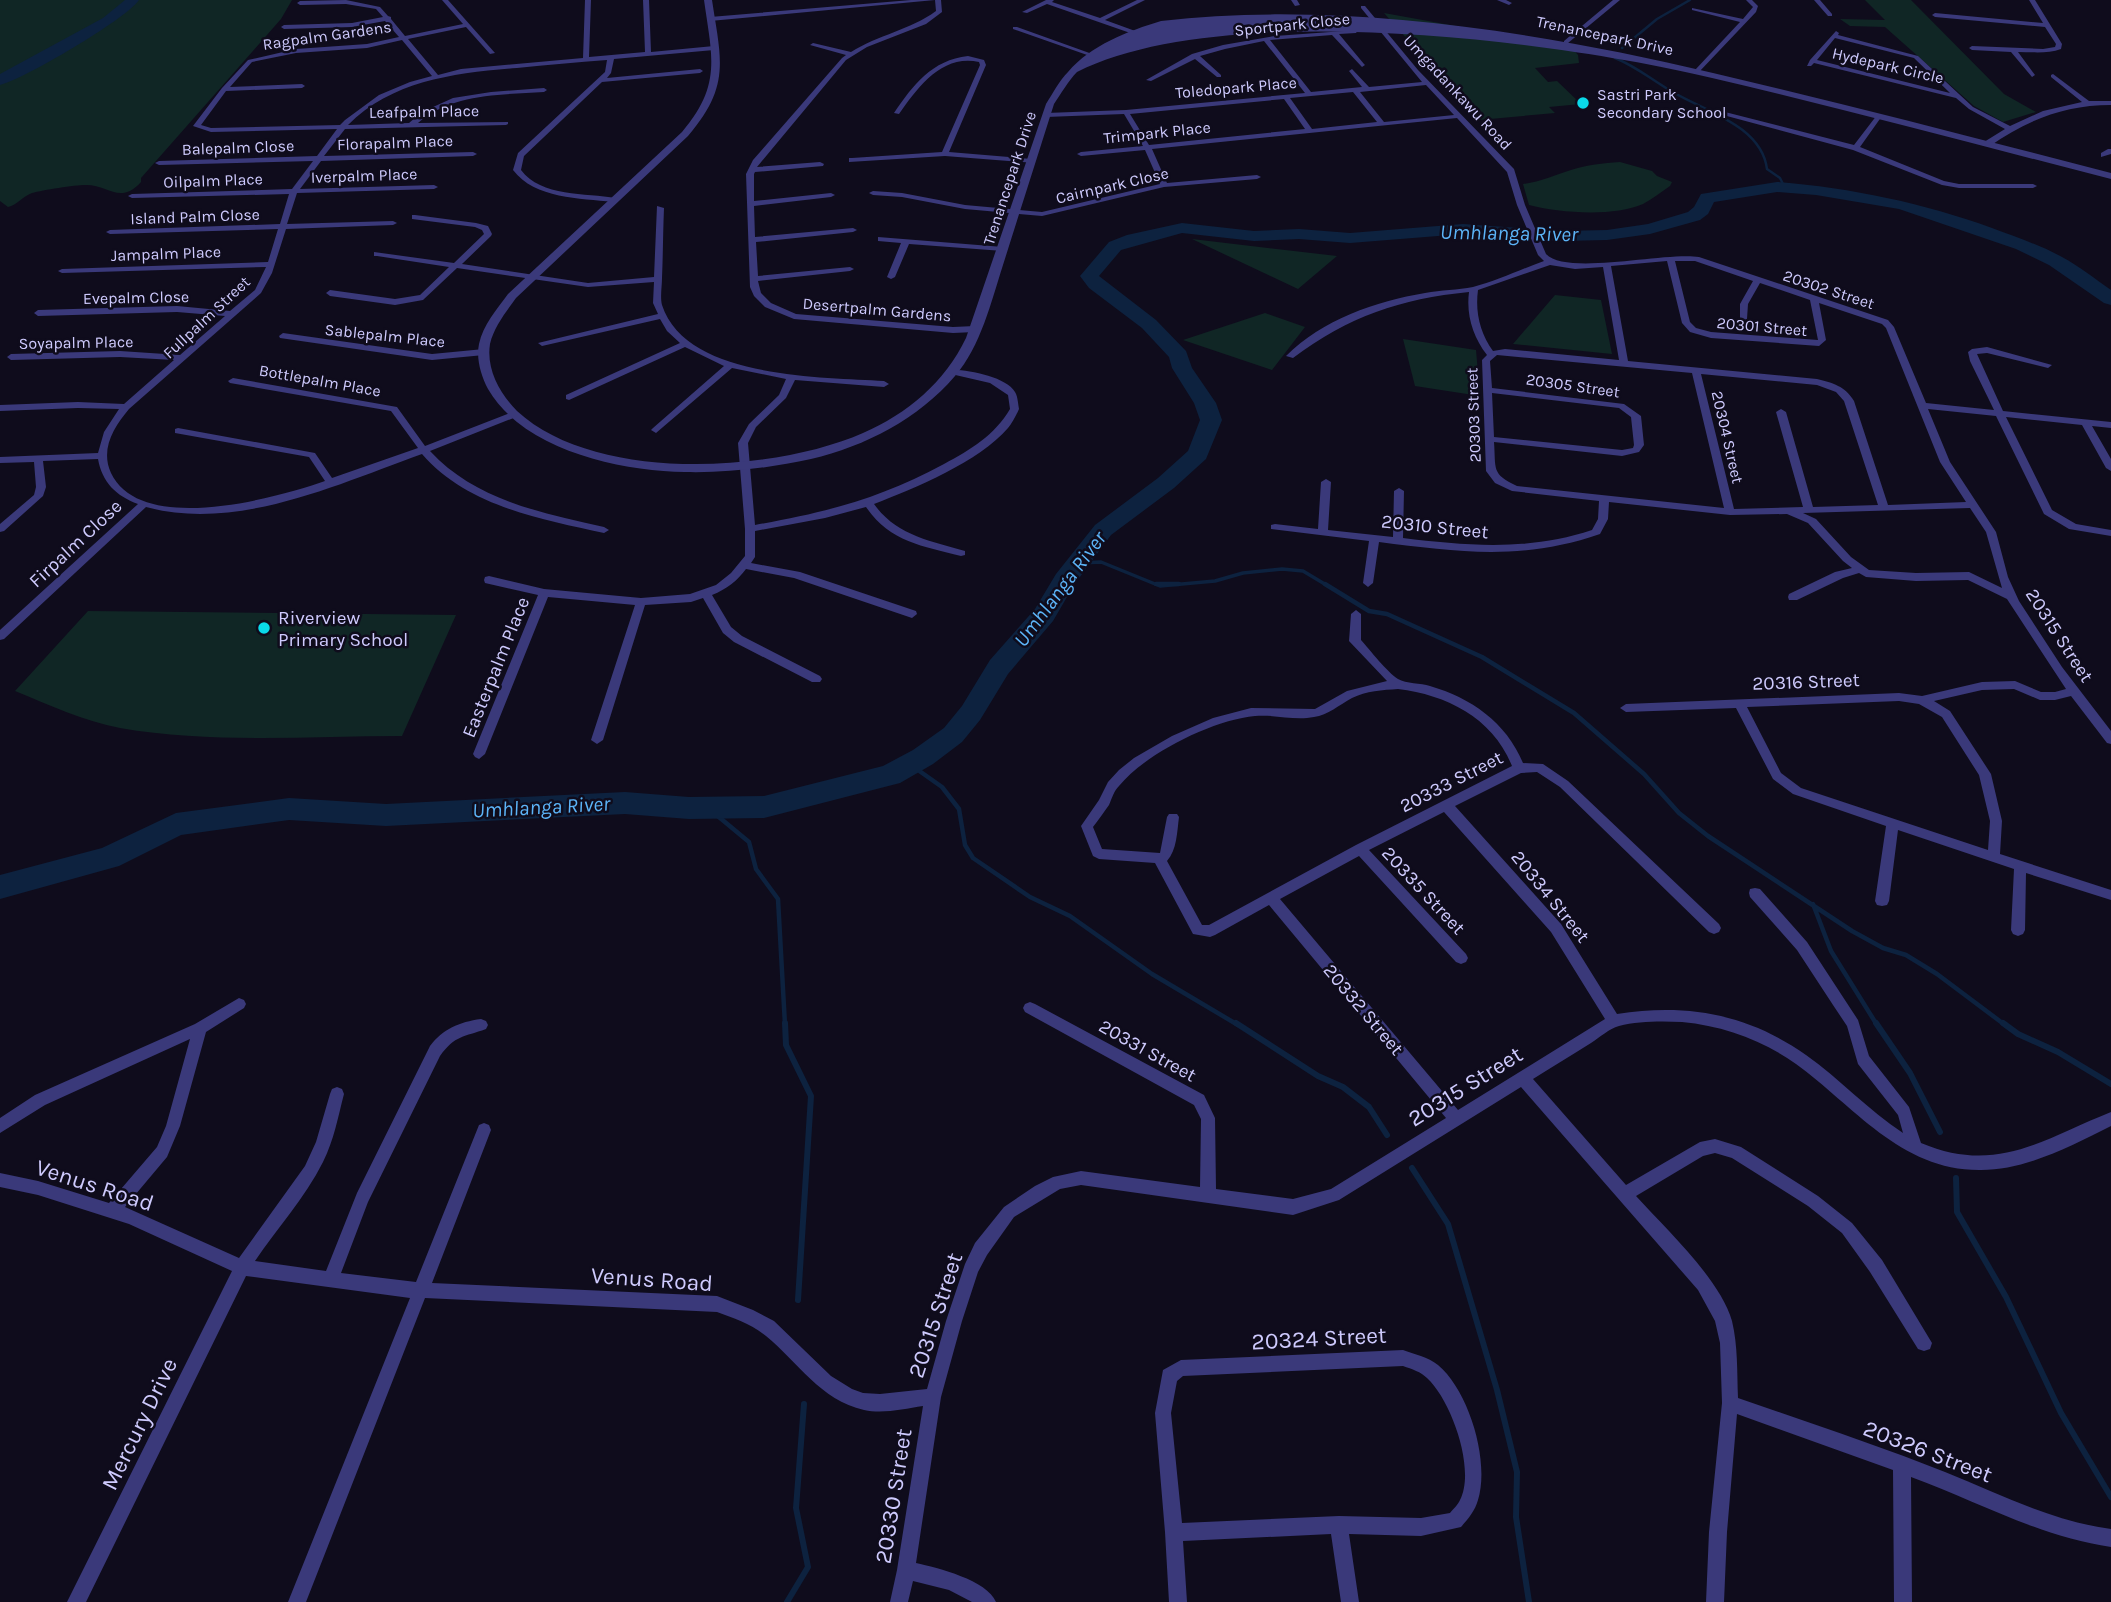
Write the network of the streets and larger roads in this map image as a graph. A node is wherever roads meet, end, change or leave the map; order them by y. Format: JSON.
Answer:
{"nodes":[{"id":1,"x":445,"y":0,"type":"edge"},
{"id":2,"x":588,"y":0,"type":"edge"},
{"id":3,"x":646,"y":0,"type":"edge"},
{"id":4,"x":708,"y":0,"type":"edge"},
{"id":5,"x":932,"y":0,"type":"edge"},
{"id":6,"x":938,"y":0,"type":"edge"},
{"id":7,"x":1142,"y":0,"type":"edge"},
{"id":8,"x":1500,"y":0,"type":"edge"},
{"id":9,"x":1617,"y":0,"type":"edge"},
{"id":10,"x":1749,"y":0,"type":"edge"},
{"id":11,"x":1817,"y":0,"type":"edge"},
{"id":12,"x":2032,"y":0,"type":"edge"},
{"id":13,"x":332,"y":1,"type":"edge"},
{"id":14,"x":1049,"y":1,"type":"edge"},
{"id":15,"x":1296,"y":2,"type":"edge"},
{"id":16,"x":300,"y":3,"type":"dead end"},
{"id":17,"x":1509,"y":3,"type":"dead end"},
{"id":18,"x":1363,"y":7,"type":"junction"},
{"id":19,"x":1694,"y":9,"type":"dead end"},
{"id":20,"x":1025,"y":12,"type":"dead end"},
{"id":21,"x":1830,"y":15,"type":"dead end"},
{"id":22,"x":1935,"y":15,"type":"dead end"},
{"id":23,"x":389,"y":19,"type":"junction"},
{"id":24,"x":710,"y":19,"type":"junction"},
{"id":25,"x":1181,"y":19,"type":"junction"},
{"id":26,"x":1101,"y":20,"type":"junction"},
{"id":27,"x":1745,"y":21,"type":"junction"},
{"id":28,"x":466,"y":25,"type":"junction"},
{"id":29,"x":2047,"y":25,"type":"junction"},
{"id":30,"x":1191,"y":26,"type":"dead end"},
{"id":31,"x":284,"y":27,"type":"dead end"},
{"id":32,"x":1015,"y":28,"type":"dead end"},
{"id":33,"x":1366,"y":30,"type":"dead end"},
{"id":34,"x":1136,"y":33,"type":"junction"},
{"id":35,"x":1334,"y":33,"type":"junction"},
{"id":36,"x":404,"y":38,"type":"junction"},
{"id":37,"x":823,"y":39,"type":"dead end"},
{"id":38,"x":1211,"y":39,"type":"dead end"},
{"id":39,"x":1266,"y":39,"type":"junction"},
{"id":40,"x":1566,"y":42,"type":"junction"},
{"id":41,"x":813,"y":45,"type":"junction"},
{"id":42,"x":1221,"y":46,"type":"junction"},
{"id":43,"x":713,"y":48,"type":"junction"},
{"id":44,"x":1972,"y":48,"type":"dead end"},
{"id":45,"x":2013,"y":50,"type":"junction"},
{"id":46,"x":803,"y":52,"type":"dead end"},
{"id":47,"x":492,"y":53,"type":"dead end"},
{"id":48,"x":648,"y":53,"type":"junction"},
{"id":49,"x":850,"y":54,"type":"junction"},
{"id":50,"x":1092,"y":55,"type":"junction"},
{"id":51,"x":1194,"y":55,"type":"junction"},
{"id":52,"x":611,"y":57,"type":"junction"},
{"id":53,"x":586,"y":59,"type":"junction"},
{"id":54,"x":1362,"y":65,"type":"dead end"},
{"id":55,"x":700,"y":71,"type":"dead end"},
{"id":56,"x":1352,"y":71,"type":"dead end"},
{"id":57,"x":1697,"y":71,"type":"junction"},
{"id":58,"x":2032,"y":75,"type":"dead end"},
{"id":59,"x":436,"y":76,"type":"junction"},
{"id":60,"x":1219,"y":76,"type":"dead end"},
{"id":61,"x":2053,"y":76,"type":"dead end"},
{"id":62,"x":602,"y":80,"type":"junction"},
{"id":63,"x":1149,"y":80,"type":"dead end"},
{"id":64,"x":1428,"y":83,"type":"junction"},
{"id":65,"x":302,"y":86,"type":"dead end"},
{"id":66,"x":224,"y":89,"type":"junction"},
{"id":67,"x":1367,"y":89,"type":"junction"},
{"id":68,"x":544,"y":90,"type":"dead end"},
{"id":69,"x":1355,"y":90,"type":"junction"},
{"id":70,"x":1309,"y":94,"type":"junction"},
{"id":71,"x":1956,"y":96,"type":"junction"},
{"id":72,"x":1286,"y":97,"type":"junction"},
{"id":73,"x":2087,"y":103,"type":"junction"},
{"id":74,"x":2111,"y":103,"type":"edge"},
{"id":75,"x":1126,"y":112,"type":"junction"},
{"id":76,"x":897,"y":114,"type":"dead end"},
{"id":77,"x":1725,"y":114,"type":"dead end"},
{"id":78,"x":1046,"y":115,"type":"junction"},
{"id":79,"x":1460,"y":116,"type":"junction"},
{"id":80,"x":1880,"y":116,"type":"junction"},
{"id":81,"x":506,"y":123,"type":"dead end"},
{"id":82,"x":1382,"y":124,"type":"junction"},
{"id":83,"x":411,"y":125,"type":"junction"},
{"id":84,"x":342,"y":127,"type":"junction"},
{"id":85,"x":2011,"y":129,"type":"junction"},
{"id":86,"x":1310,"y":131,"type":"junction"},
{"id":87,"x":1235,"y":138,"type":"joint"},
{"id":88,"x":1987,"y":144,"type":"junction"},
{"id":89,"x":1147,"y":147,"type":"junction"},
{"id":90,"x":1856,"y":148,"type":"junction"},
{"id":91,"x":1081,"y":153,"type":"dead end"},
{"id":92,"x":473,"y":154,"type":"dead end"},
{"id":93,"x":945,"y":154,"type":"junction"},
{"id":94,"x":317,"y":159,"type":"junction"},
{"id":95,"x":852,"y":160,"type":"dead end"},
{"id":96,"x":1032,"y":161,"type":"junction"},
{"id":97,"x":159,"y":163,"type":"dead end"},
{"id":98,"x":820,"y":164,"type":"dead end"},
{"id":99,"x":752,"y":170,"type":"junction"},
{"id":100,"x":2111,"y":176,"type":"edge"},
{"id":101,"x":1257,"y":177,"type":"dead end"},
{"id":102,"x":1164,"y":185,"type":"junction"},
{"id":103,"x":2033,"y":186,"type":"dead end"},
{"id":104,"x":434,"y":187,"type":"dead end"},
{"id":105,"x":294,"y":191,"type":"junction"},
{"id":106,"x":873,"y":193,"type":"dead end"},
{"id":107,"x":831,"y":195,"type":"dead end"},
{"id":108,"x":132,"y":196,"type":"dead end"},
{"id":109,"x":613,"y":200,"type":"junction"},
{"id":110,"x":750,"y":204,"type":"junction"},
{"id":111,"x":660,"y":208,"type":"dead end"},
{"id":112,"x":1015,"y":213,"type":"junction"},
{"id":113,"x":415,"y":216,"type":"dead end"},
{"id":114,"x":393,"y":223,"type":"dead end"},
{"id":115,"x":282,"y":227,"type":"junction"},
{"id":116,"x":853,"y":230,"type":"dead end"},
{"id":117,"x":110,"y":232,"type":"dead end"},
{"id":118,"x":881,"y":239,"type":"dead end"},
{"id":119,"x":752,"y":240,"type":"junction"},
{"id":120,"x":906,"y":242,"type":"junction"},
{"id":121,"x":1003,"y":249,"type":"junction"},
{"id":122,"x":377,"y":254,"type":"dead end"},
{"id":123,"x":1670,"y":258,"type":"junction"},
{"id":124,"x":1549,"y":262,"type":"junction"},
{"id":125,"x":271,"y":264,"type":"junction"},
{"id":126,"x":457,"y":265,"type":"junction"},
{"id":127,"x":1607,"y":265,"type":"junction"},
{"id":128,"x":850,"y":270,"type":"dead end"},
{"id":129,"x":62,"y":271,"type":"dead end"},
{"id":130,"x":533,"y":275,"type":"junction"},
{"id":131,"x":891,"y":277,"type":"dead end"},
{"id":132,"x":657,"y":279,"type":"junction"},
{"id":133,"x":754,"y":279,"type":"junction"},
{"id":134,"x":1757,"y":279,"type":"junction"},
{"id":135,"x":1474,"y":289,"type":"junction"},
{"id":136,"x":330,"y":293,"type":"dead end"},
{"id":137,"x":1814,"y":300,"type":"junction"},
{"id":138,"x":38,"y":313,"type":"dead end"},
{"id":139,"x":234,"y":314,"type":"junction"},
{"id":140,"x":661,"y":316,"type":"junction"},
{"id":141,"x":1743,"y":319,"type":"dead end"},
{"id":142,"x":975,"y":329,"type":"junction"},
{"id":143,"x":283,"y":336,"type":"dead end"},
{"id":144,"x":542,"y":343,"type":"dead end"},
{"id":145,"x":685,"y":344,"type":"junction"},
{"id":146,"x":484,"y":352,"type":"junction"},
{"id":147,"x":1491,"y":355,"type":"junction"},
{"id":148,"x":1290,"y":356,"type":"dead end"},
{"id":149,"x":11,"y":358,"type":"dead end"},
{"id":150,"x":183,"y":358,"type":"junction"},
{"id":151,"x":1624,"y":363,"type":"junction"},
{"id":152,"x":730,"y":365,"type":"junction"},
{"id":153,"x":2048,"y":365,"type":"dead end"},
{"id":154,"x":1696,"y":370,"type":"junction"},
{"id":155,"x":954,"y":372,"type":"junction"},
{"id":156,"x":792,"y":376,"type":"junction"},
{"id":157,"x":233,"y":381,"type":"dead end"},
{"id":158,"x":884,"y":384,"type":"dead end"},
{"id":159,"x":1487,"y":390,"type":"junction"},
{"id":160,"x":569,"y":397,"type":"dead end"},
{"id":161,"x":1924,"y":406,"type":"junction"},
{"id":162,"x":126,"y":407,"type":"junction"},
{"id":163,"x":0,"y":408,"type":"edge"},
{"id":164,"x":1781,"y":412,"type":"dead end"},
{"id":165,"x":1999,"y":413,"type":"junction"},
{"id":166,"x":513,"y":415,"type":"junction"},
{"id":167,"x":2085,"y":422,"type":"junction"},
{"id":168,"x":2111,"y":425,"type":"edge"},
{"id":169,"x":656,"y":430,"type":"dead end"},
{"id":170,"x":178,"y":431,"type":"dead end"},
{"id":171,"x":1489,"y":439,"type":"junction"},
{"id":172,"x":424,"y":450,"type":"junction"},
{"id":173,"x":101,"y":456,"type":"junction"},
{"id":174,"x":38,"y":458,"type":"junction"},
{"id":175,"x":0,"y":460,"type":"edge"},
{"id":176,"x":746,"y":467,"type":"junction"},
{"id":177,"x":2111,"y":468,"type":"edge"},
{"id":178,"x":330,"y":482,"type":"junction"},
{"id":179,"x":1326,"y":482,"type":"dead end"},
{"id":180,"x":1399,"y":491,"type":"dead end"},
{"id":181,"x":1604,"y":498,"type":"junction"},
{"id":182,"x":868,"y":503,"type":"junction"},
{"id":183,"x":144,"y":504,"type":"junction"},
{"id":184,"x":1975,"y":505,"type":"junction"},
{"id":185,"x":1884,"y":508,"type":"junction"},
{"id":186,"x":1809,"y":509,"type":"junction"},
{"id":187,"x":1787,"y":510,"type":"junction"},
{"id":188,"x":1730,"y":512,"type":"junction"},
{"id":189,"x":12,"y":518,"type":"junction"},
{"id":190,"x":0,"y":519,"type":"edge"},
{"id":191,"x":1275,"y":527,"type":"dead end"},
{"id":192,"x":0,"y":529,"type":"edge"},
{"id":193,"x":750,"y":529,"type":"junction"},
{"id":194,"x":604,"y":530,"type":"dead end"},
{"id":195,"x":1323,"y":532,"type":"junction"},
{"id":196,"x":2111,"y":533,"type":"edge"},
{"id":197,"x":1375,"y":538,"type":"junction"},
{"id":198,"x":1398,"y":540,"type":"junction"},
{"id":199,"x":961,"y":553,"type":"dead end"},
{"id":200,"x":746,"y":565,"type":"junction"},
{"id":201,"x":1859,"y":569,"type":"junction"},
{"id":202,"x":489,"y":580,"type":"dead end"},
{"id":203,"x":1368,"y":583,"type":"dead end"},
{"id":204,"x":544,"y":593,"type":"junction"},
{"id":205,"x":706,"y":594,"type":"junction"},
{"id":206,"x":2011,"y":596,"type":"junction"},
{"id":207,"x":1793,"y":597,"type":"dead end"},
{"id":208,"x":641,"y":602,"type":"junction"},
{"id":209,"x":912,"y":614,"type":"dead end"},
{"id":210,"x":1356,"y":614,"type":"dead end"},
{"id":211,"x":0,"y":636,"type":"edge"},
{"id":212,"x":816,"y":679,"type":"dead end"},
{"id":213,"x":1396,"y":684,"type":"junction"},
{"id":214,"x":2073,"y":691,"type":"junction"},
{"id":215,"x":1922,"y":700,"type":"junction"},
{"id":216,"x":1739,"y":703,"type":"junction"},
{"id":217,"x":1626,"y":708,"type":"dead end"},
{"id":218,"x":597,"y":740,"type":"dead end"},
{"id":219,"x":2111,"y":740,"type":"edge"},
{"id":220,"x":479,"y":754,"type":"dead end"},
{"id":221,"x":1519,"y":768,"type":"junction"},
{"id":222,"x":1446,"y":805,"type":"junction"},
{"id":223,"x":1172,"y":817,"type":"dead end"},
{"id":224,"x":1892,"y":825,"type":"junction"},
{"id":225,"x":1360,"y":849,"type":"junction"},
{"id":226,"x":1994,"y":857,"type":"junction"},
{"id":227,"x":1159,"y":858,"type":"junction"},
{"id":228,"x":2020,"y":865,"type":"junction"},
{"id":229,"x":1755,"y":894,"type":"dead end"},
{"id":230,"x":2111,"y":895,"type":"edge"},
{"id":231,"x":1272,"y":899,"type":"junction"},
{"id":232,"x":1882,"y":901,"type":"dead end"},
{"id":233,"x":1714,"y":928,"type":"dead end"},
{"id":234,"x":2018,"y":930,"type":"dead end"},
{"id":235,"x":1461,"y":958,"type":"dead end"},
{"id":236,"x":239,"y":1004,"type":"dead end"},
{"id":237,"x":1030,"y":1008,"type":"dead end"},
{"id":238,"x":1614,"y":1021,"type":"junction"},
{"id":239,"x":481,"y":1025,"type":"dead end"},
{"id":240,"x":200,"y":1028,"type":"junction"},
{"id":241,"x":1522,"y":1078,"type":"junction"},
{"id":242,"x":337,"y":1094,"type":"dead end"},
{"id":243,"x":1456,"y":1119,"type":"junction"},
{"id":244,"x":2111,"y":1119,"type":"edge"},
{"id":245,"x":0,"y":1126,"type":"edge"},
{"id":246,"x":484,"y":1130,"type":"dead end"},
{"id":247,"x":1915,"y":1148,"type":"junction"},
{"id":248,"x":0,"y":1180,"type":"edge"},
{"id":249,"x":1208,"y":1195,"type":"junction"},
{"id":250,"x":1624,"y":1195,"type":"junction"},
{"id":251,"x":113,"y":1210,"type":"junction"},
{"id":252,"x":242,"y":1267,"type":"junction"},
{"id":253,"x":330,"y":1280,"type":"junction"},
{"id":254,"x":419,"y":1290,"type":"junction"},
{"id":255,"x":1924,"y":1343,"type":"dead end"},
{"id":256,"x":933,"y":1397,"type":"junction"},
{"id":257,"x":1730,"y":1403,"type":"junction"},
{"id":258,"x":1902,"y":1466,"type":"junction"},
{"id":259,"x":1339,"y":1525,"type":"junction"},
{"id":260,"x":1174,"y":1532,"type":"junction"},
{"id":261,"x":2111,"y":1538,"type":"edge"},
{"id":262,"x":906,"y":1570,"type":"junction"},
{"id":263,"x":76,"y":1602,"type":"edge"},
{"id":264,"x":297,"y":1602,"type":"edge"},
{"id":265,"x":899,"y":1602,"type":"edge"},
{"id":266,"x":987,"y":1602,"type":"edge"},
{"id":267,"x":1178,"y":1602,"type":"edge"},
{"id":268,"x":1350,"y":1602,"type":"edge"},
{"id":269,"x":1715,"y":1602,"type":"edge"},
{"id":270,"x":1903,"y":1602,"type":"edge"}],
"edges":[{"from":1,"to":28,"type":"street"},
{"from":2,"to":53,"type":"street"},
{"from":3,"to":48,"type":"street"},
{"from":4,"to":24,"type":"street"},
{"from":5,"to":24,"type":"street"},
{"from":6,"to":49,"type":"street"},
{"from":7,"to":26,"type":"street"},
{"from":8,"to":17,"type":"street"},
{"from":9,"to":40,"type":"street"},
{"from":10,"to":27,"type":"street"},
{"from":11,"to":21,"type":"street"},
{"from":12,"to":29,"type":"street"},
{"from":13,"to":16,"type":"street"},
{"from":13,"to":23,"type":"street"},
{"from":14,"to":20,"type":"street"},
{"from":14,"to":26,"type":"street"},
{"from":15,"to":18,"type":"street","name":"Trenancepark Drive"},
{"from":15,"to":25,"type":"street","name":"Trenancepark Drive"},
{"from":18,"to":40,"type":"street","name":"Trenancepark Drive"},
{"from":18,"to":64,"type":"street","name":"Umgadankawu Road"},
{"from":19,"to":27,"type":"street"},
{"from":22,"to":29,"type":"street"},
{"from":23,"to":31,"type":"street"},
{"from":23,"to":36,"type":"street"},
{"from":24,"to":43,"type":"street"},
{"from":25,"to":30,"type":"street"},
{"from":25,"to":34,"type":"street","name":"Trenancepark Drive"},
{"from":26,"to":34,"type":"street"},
{"from":27,"to":57,"type":"street"},
{"from":28,"to":36,"type":"street","name":"Ragpalm Gardens"},
{"from":28,"to":47,"type":"street"},
{"from":29,"to":45,"type":"street"},
{"from":32,"to":50,"type":"street"},
{"from":33,"to":35,"type":"street","name":"Sportpark Close"},
{"from":34,"to":50,"type":"street","name":"Trenancepark Drive"},
{"from":35,"to":39,"type":"street","name":"Sportpark Close"},
{"from":35,"to":54,"type":"street"},
{"from":36,"to":59,"type":"street"},
{"from":36,"to":66,"type":"street","name":"Ragpalm Gardens"},
{"from":37,"to":41,"type":"street"},
{"from":38,"to":42,"type":"street","name":"Sportpark Close"},
{"from":39,"to":42,"type":"street","name":"Sportpark Close"},
{"from":39,"to":70,"type":"street"},
{"from":40,"to":57,"type":"street","name":"Trenancepark Drive"},
{"from":41,"to":46,"type":"street"},
{"from":41,"to":49,"type":"street"},
{"from":42,"to":51,"type":"street","name":"Sportpark Close"},
{"from":43,"to":48,"type":"street","name":"Fullpalm Street"},
{"from":43,"to":109,"type":"street"},
{"from":44,"to":45,"type":"street"},
{"from":45,"to":58,"type":"street"},
{"from":48,"to":52,"type":"street","name":"Fullpalm Street"},
{"from":49,"to":99,"type":"street"},
{"from":50,"to":78,"type":"street","name":"Trenancepark Drive"},
{"from":51,"to":60,"type":"street"},
{"from":51,"to":63,"type":"street","name":"Sportpark Close"},
{"from":52,"to":53,"type":"street","name":"Fullpalm Street"},
{"from":52,"to":62,"type":"street"},
{"from":53,"to":59,"type":"street","name":"Fullpalm Street"},
{"from":55,"to":62,"type":"street"},
{"from":56,"to":67,"type":"street"},
{"from":57,"to":80,"type":"street","name":"Trenancepark Drive"},
{"from":59,"to":84,"type":"street","name":"Fullpalm Street"},
{"from":61,"to":73,"type":"street"},
{"from":62,"to":109,"type":"street"},
{"from":64,"to":67,"type":"street","name":"Toledopark Place"},
{"from":64,"to":79,"type":"street","name":"Umgadankawu Road"},
{"from":65,"to":66,"type":"street"},
{"from":66,"to":84,"type":"street","name":"Ragpalm Gardens"},
{"from":67,"to":69,"type":"street","name":"Toledopark Place"},
{"from":68,"to":83,"type":"street"},
{"from":69,"to":70,"type":"street","name":"Toledopark Place"},
{"from":69,"to":82,"type":"street"},
{"from":70,"to":72,"type":"street","name":"Toledopark Place"},
{"from":71,"to":71,"type":"street","name":"Hydepark Circle"},
{"from":71,"to":85,"type":"street","name":"Hydepark Circle"},
{"from":72,"to":75,"type":"street","name":"Toledopark Place"},
{"from":72,"to":86,"type":"street"},
{"from":73,"to":74,"type":"street"},
{"from":73,"to":85,"type":"street"},
{"from":75,"to":78,"type":"street","name":"Toledopark Place"},
{"from":75,"to":89,"type":"street"},
{"from":76,"to":93,"type":"street"},
{"from":77,"to":90,"type":"street"},
{"from":78,"to":96,"type":"street","name":"Trenancepark Drive"},
{"from":79,"to":82,"type":"street"},
{"from":79,"to":124,"type":"street","name":"Umgadankawu Road"},
{"from":80,"to":88,"type":"street","name":"Trenancepark Drive"},
{"from":80,"to":90,"type":"street"},
{"from":81,"to":83,"type":"street","name":"Leafpalm Place"},
{"from":82,"to":86,"type":"street"},
{"from":83,"to":84,"type":"street","name":"Leafpalm Place"},
{"from":84,"to":94,"type":"street","name":"Fullpalm Street"},
{"from":85,"to":88,"type":"street"},
{"from":86,"to":87,"type":"street"},
{"from":87,"to":89,"type":"street","name":"Trimpark Place"},
{"from":88,"to":100,"type":"street","name":"Trenancepark Drive"},
{"from":89,"to":91,"type":"street","name":"Trimpark Place"},
{"from":89,"to":102,"type":"street"},
{"from":90,"to":103,"type":"street"},
{"from":92,"to":94,"type":"street","name":"Florapalm Place"},
{"from":93,"to":95,"type":"street"},
{"from":93,"to":96,"type":"street"},
{"from":94,"to":97,"type":"street","name":"Balepalm Close"},
{"from":94,"to":105,"type":"street","name":"Fullpalm Street"},
{"from":96,"to":112,"type":"street","name":"Trenancepark Drive"},
{"from":98,"to":99,"type":"street"},
{"from":99,"to":110,"type":"street","name":"Desertpalm Gardens"},
{"from":101,"to":102,"type":"street","name":"Cairnpark Close"},
{"from":102,"to":112,"type":"street","name":"Cairnpark Close"},
{"from":104,"to":105,"type":"street","name":"Iverpalm Place"},
{"from":105,"to":108,"type":"street","name":"Oilpalm Place"},
{"from":105,"to":115,"type":"street","name":"Fullpalm Street"},
{"from":106,"to":112,"type":"street","name":"Cairnpark Close"},
{"from":107,"to":110,"type":"street"},
{"from":109,"to":130,"type":"street"},
{"from":110,"to":119,"type":"street","name":"Desertpalm Gardens"},
{"from":111,"to":132,"type":"street"},
{"from":112,"to":121,"type":"street","name":"Trenancepark Drive"},
{"from":113,"to":126,"type":"street"},
{"from":114,"to":115,"type":"street"},
{"from":115,"to":117,"type":"street","name":"Island Palm Close"},
{"from":115,"to":125,"type":"street","name":"Fullpalm Street"},
{"from":116,"to":119,"type":"street"},
{"from":118,"to":120,"type":"street"},
{"from":119,"to":133,"type":"street","name":"Desertpalm Gardens"},
{"from":120,"to":121,"type":"street"},
{"from":120,"to":131,"type":"street"},
{"from":121,"to":142,"type":"street","name":"Trenancepark Drive"},
{"from":122,"to":126,"type":"street"},
{"from":123,"to":127,"type":"street","name":"20302 Street"},
{"from":123,"to":134,"type":"street","name":"20302 Street"},
{"from":123,"to":137,"type":"street","name":"20301 Street"},
{"from":124,"to":127,"type":"street"},
{"from":124,"to":135,"type":"street"},
{"from":125,"to":129,"type":"street","name":"Jampalm Place"},
{"from":125,"to":139,"type":"street","name":"Fullpalm Street"},
{"from":126,"to":130,"type":"street"},
{"from":126,"to":136,"type":"street"},
{"from":127,"to":151,"type":"street"},
{"from":128,"to":133,"type":"street","name":"Desertpalm Gardens"},
{"from":130,"to":132,"type":"street"},
{"from":130,"to":146,"type":"street"},
{"from":132,"to":140,"type":"street"},
{"from":133,"to":142,"type":"street","name":"Desertpalm Gardens"},
{"from":134,"to":137,"type":"street","name":"20302 Street"},
{"from":134,"to":141,"type":"street"},
{"from":135,"to":147,"type":"street"},
{"from":135,"to":148,"type":"street"},
{"from":137,"to":161,"type":"street","name":"20302 Street"},
{"from":138,"to":139,"type":"street","name":"Evepalm Close"},
{"from":139,"to":150,"type":"street","name":"Fullpalm Street"},
{"from":140,"to":144,"type":"street"},
{"from":140,"to":145,"type":"street"},
{"from":142,"to":155,"type":"street","name":"Trenancepark Drive"},
{"from":143,"to":146,"type":"street","name":"Sablepalm Place"},
{"from":145,"to":152,"type":"street"},
{"from":145,"to":160,"type":"street"},
{"from":146,"to":166,"type":"street","name":"Trenancepark Drive"},
{"from":147,"to":151,"type":"street","name":"20303 Street"},
{"from":147,"to":159,"type":"street","name":"20303 Street"},
{"from":149,"to":150,"type":"street","name":"Soyapalm Place"},
{"from":150,"to":162,"type":"street","name":"Fullpalm Street"},
{"from":151,"to":154,"type":"street","name":"20303 Street"},
{"from":152,"to":156,"type":"street"},
{"from":152,"to":169,"type":"street"},
{"from":153,"to":165,"type":"street"},
{"from":154,"to":185,"type":"street","name":"20303 Street"},
{"from":154,"to":188,"type":"street","name":"20304 Street"},
{"from":155,"to":176,"type":"street","name":"Trenancepark Drive"},
{"from":155,"to":182,"type":"street"},
{"from":156,"to":158,"type":"street"},
{"from":156,"to":176,"type":"street"},
{"from":157,"to":172,"type":"street","name":"Bottlepalm Place"},
{"from":159,"to":171,"type":"street","name":"20303 Street"},
{"from":159,"to":171,"type":"street","name":"20305 Street"},
{"from":161,"to":165,"type":"street"},
{"from":161,"to":184,"type":"street","name":"20302 Street"},
{"from":162,"to":163,"type":"street"},
{"from":162,"to":173,"type":"street","name":"Fullpalm Street"},
{"from":164,"to":186,"type":"street"},
{"from":165,"to":167,"type":"street"},
{"from":165,"to":196,"type":"street"},
{"from":166,"to":172,"type":"street"},
{"from":166,"to":176,"type":"street","name":"Trenancepark Drive"},
{"from":167,"to":168,"type":"street"},
{"from":167,"to":177,"type":"street"},
{"from":170,"to":178,"type":"street"},
{"from":171,"to":181,"type":"street","name":"20303 Street"},
{"from":172,"to":178,"type":"street"},
{"from":172,"to":194,"type":"street"},
{"from":173,"to":174,"type":"street"},
{"from":173,"to":183,"type":"street"},
{"from":174,"to":175,"type":"street"},
{"from":174,"to":189,"type":"street"},
{"from":176,"to":193,"type":"street"},
{"from":178,"to":183,"type":"street"},
{"from":179,"to":195,"type":"street"},
{"from":180,"to":198,"type":"street"},
{"from":181,"to":188,"type":"street","name":"20303 Street"},
{"from":181,"to":198,"type":"street","name":"20310 Street"},
{"from":182,"to":193,"type":"street"},
{"from":182,"to":199,"type":"street"},
{"from":183,"to":211,"type":"street","name":"Firpalm Close"},
{"from":184,"to":185,"type":"street","name":"20303 Street"},
{"from":184,"to":206,"type":"street","name":"20315 Street"},
{"from":185,"to":186,"type":"street","name":"20303 Street"},
{"from":186,"to":187,"type":"street","name":"20303 Street"},
{"from":187,"to":188,"type":"street","name":"20303 Street"},
{"from":187,"to":201,"type":"street"},
{"from":189,"to":190,"type":"street"},
{"from":189,"to":192,"type":"street"},
{"from":191,"to":195,"type":"street","name":"20310 Street"},
{"from":193,"to":200,"type":"street"},
{"from":195,"to":197,"type":"street","name":"20310 Street"},
{"from":197,"to":198,"type":"street","name":"20310 Street"},
{"from":197,"to":203,"type":"street"},
{"from":200,"to":205,"type":"street"},
{"from":200,"to":209,"type":"street"},
{"from":201,"to":206,"type":"street"},
{"from":201,"to":207,"type":"street"},
{"from":202,"to":204,"type":"street"},
{"from":204,"to":208,"type":"street"},
{"from":204,"to":220,"type":"street","name":"Easterpalm Place"},
{"from":205,"to":208,"type":"street"},
{"from":205,"to":212,"type":"street"},
{"from":206,"to":214,"type":"street","name":"20315 Street"},
{"from":208,"to":218,"type":"street"},
{"from":210,"to":213,"type":"street"},
{"from":213,"to":221,"type":"street"},
{"from":213,"to":227,"type":"street"},
{"from":214,"to":215,"type":"street"},
{"from":214,"to":219,"type":"street","name":"20315 Street"},
{"from":215,"to":216,"type":"street","name":"20316 Street"},
{"from":215,"to":226,"type":"street"},
{"from":216,"to":217,"type":"street"},
{"from":216,"to":224,"type":"street","name":"20316 Street"},
{"from":221,"to":222,"type":"street","name":"20333 Street"},
{"from":221,"to":233,"type":"street","name":"20333 Street"},
{"from":222,"to":225,"type":"street","name":"20333 Street"},
{"from":222,"to":238,"type":"street","name":"20334 Street"},
{"from":223,"to":227,"type":"street"},
{"from":224,"to":226,"type":"street","name":"20316 Street"},
{"from":224,"to":232,"type":"street"},
{"from":225,"to":231,"type":"street","name":"20333 Street"},
{"from":225,"to":235,"type":"street","name":"20335 Street"},
{"from":226,"to":228,"type":"street","name":"20316 Street"},
{"from":227,"to":231,"type":"street","name":"20333 Street"},
{"from":228,"to":230,"type":"street","name":"20316 Street"},
{"from":228,"to":234,"type":"street"},
{"from":229,"to":247,"type":"street"},
{"from":231,"to":243,"type":"street","name":"20332 Street"},
{"from":236,"to":240,"type":"street"},
{"from":237,"to":249,"type":"street","name":"20331 Street"},
{"from":238,"to":241,"type":"street","name":"20315 Street"},
{"from":238,"to":247,"type":"street","name":"20315 Street"},
{"from":239,"to":253,"type":"street"},
{"from":240,"to":245,"type":"street"},
{"from":240,"to":251,"type":"street"},
{"from":241,"to":243,"type":"street","name":"20315 Street"},
{"from":241,"to":250,"type":"street"},
{"from":242,"to":252,"type":"street","name":"Mercury Drive"},
{"from":243,"to":249,"type":"street","name":"20315 Street"},
{"from":244,"to":247,"type":"street","name":"20315 Street"},
{"from":246,"to":254,"type":"street"},
{"from":248,"to":251,"type":"street","name":"Venus Road"},
{"from":249,"to":256,"type":"street","name":"20315 Street"},
{"from":250,"to":255,"type":"street"},
{"from":250,"to":257,"type":"street"},
{"from":251,"to":252,"type":"street","name":"Venus Road"},
{"from":252,"to":253,"type":"street","name":"Venus Road"},
{"from":252,"to":263,"type":"street","name":"Mercury Drive"},
{"from":253,"to":254,"type":"street","name":"Venus Road"},
{"from":254,"to":256,"type":"street","name":"Venus Road"},
{"from":254,"to":264,"type":"street"},
{"from":256,"to":262,"type":"street","name":"20330 Street"},
{"from":257,"to":258,"type":"street","name":"20326 Street"},
{"from":257,"to":269,"type":"street"},
{"from":258,"to":261,"type":"street","name":"20326 Street"},
{"from":258,"to":270,"type":"street"},
{"from":259,"to":260,"type":"street","name":"20324 Street"},
{"from":259,"to":260,"type":"street","name":"20324 Street"},
{"from":259,"to":268,"type":"street"},
{"from":260,"to":267,"type":"street","name":"20324 Street"},
{"from":262,"to":265,"type":"street","name":"20330 Street"},
{"from":262,"to":266,"type":"street"}]}
